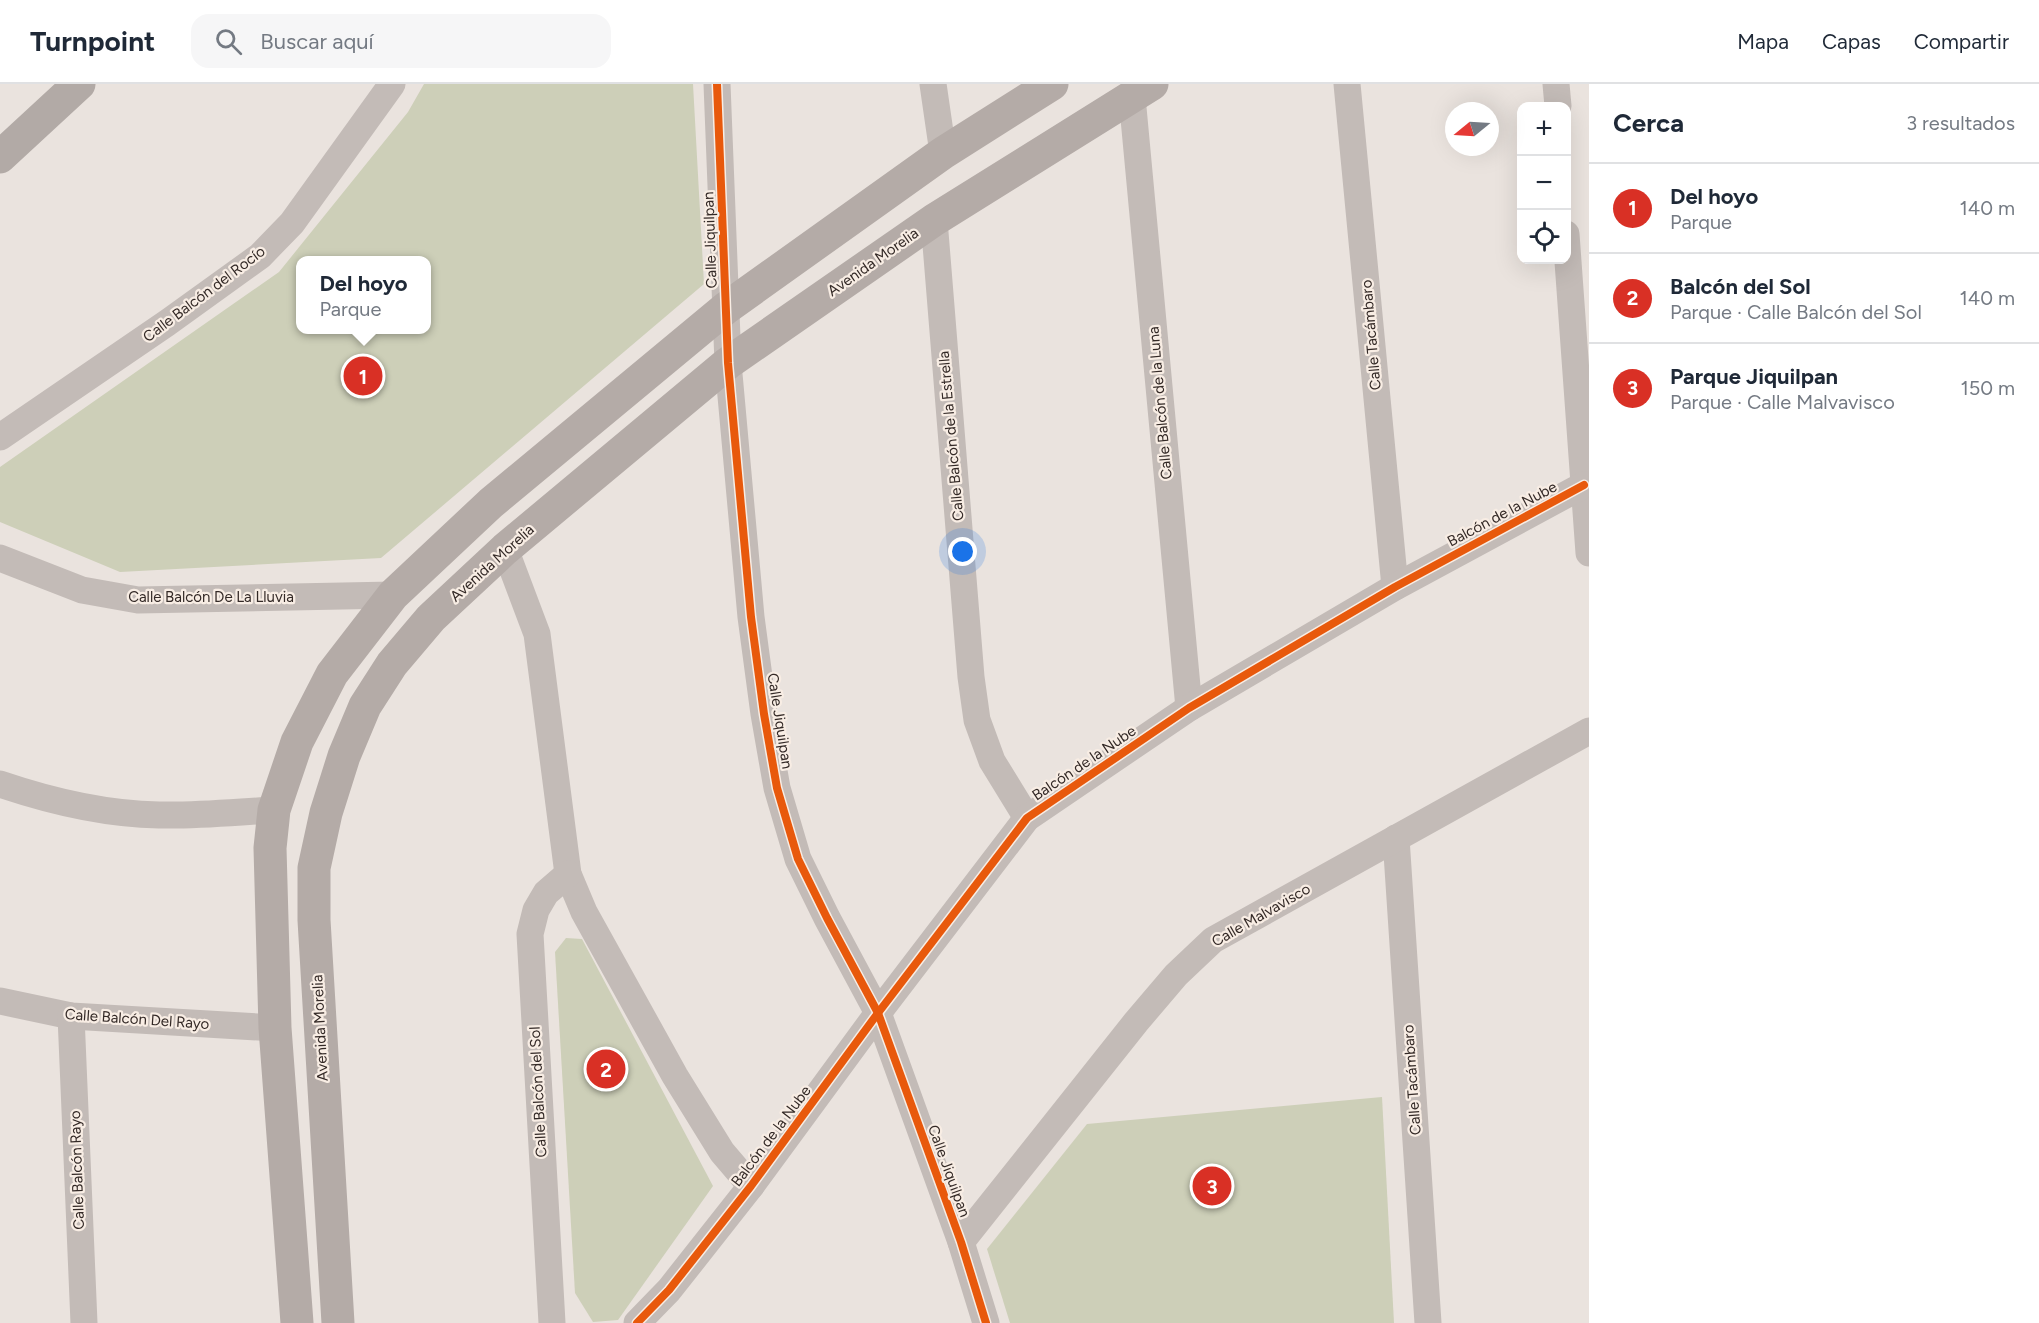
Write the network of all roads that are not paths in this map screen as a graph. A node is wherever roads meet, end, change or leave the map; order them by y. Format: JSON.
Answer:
{"nodes":[{"id":1,"x":79,"y":84,"type":"edge"},
{"id":2,"x":392,"y":84,"type":"edge"},
{"id":3,"x":717,"y":84,"type":"edge"},
{"id":4,"x":933,"y":84,"type":"edge"},
{"id":5,"x":1052,"y":84,"type":"edge"},
{"id":6,"x":1347,"y":84,"type":"edge"},
{"id":7,"x":1556,"y":84,"type":"edge"},
{"id":8,"x":1142,"y":91,"type":"edge"},
{"id":9,"x":1557,"y":102,"type":"edge"},
{"id":10,"x":943,"y":153,"type":"junction"},
{"id":11,"x":0,"y":158,"type":"edge"},
{"id":12,"x":934,"y":220,"type":"junction"},
{"id":13,"x":1568,"y":264,"type":"edge"},
{"id":14,"x":726,"y":308,"type":"junction"},
{"id":15,"x":728,"y":363,"type":"junction"},
{"id":16,"x":0,"y":437,"type":"edge"},
{"id":17,"x":1584,"y":485,"type":"junction"},
{"id":18,"x":505,"y":549,"type":"junction"},
{"id":19,"x":1589,"y":553,"type":"edge"},
{"id":20,"x":0,"y":558,"type":"edge"},
{"id":21,"x":1395,"y":586,"type":"junction"},
{"id":22,"x":393,"y":595,"type":"junction"},
{"id":23,"x":1189,"y":708,"type":"junction"},
{"id":24,"x":1589,"y":731,"type":"edge"},
{"id":25,"x":0,"y":784,"type":"edge"},
{"id":26,"x":274,"y":810,"type":"junction"},
{"id":27,"x":1027,"y":818,"type":"junction"},
{"id":28,"x":1396,"y":838,"type":"junction"},
{"id":29,"x":568,"y":874,"type":"junction"},
{"id":30,"x":0,"y":1001,"type":"edge"},
{"id":31,"x":878,"y":1013,"type":"junction"},
{"id":32,"x":71,"y":1016,"type":"junction"},
{"id":33,"x":276,"y":1028,"type":"junction"},
{"id":34,"x":751,"y":1186,"type":"junction"},
{"id":35,"x":960,"y":1242,"type":"junction"},
{"id":36,"x":84,"y":1323,"type":"edge"},
{"id":37,"x":297,"y":1323,"type":"edge"},
{"id":38,"x":338,"y":1323,"type":"edge"},
{"id":39,"x":552,"y":1323,"type":"edge"},
{"id":40,"x":637,"y":1323,"type":"edge"},
{"id":41,"x":986,"y":1323,"type":"edge"},
{"id":42,"x":1428,"y":1323,"type":"edge"}],
"edges":[{"from":1,"to":11,"type":"main road"},
{"from":2,"to":16,"type":"street","name":"Calle Balcón del Rocío"},
{"from":3,"to":14,"type":"street","name":"Calle Jiquilpan"},
{"from":4,"to":10,"type":"street"},
{"from":5,"to":10,"type":"main road"},
{"from":6,"to":21,"type":"street","name":"Calle Tacámbaro"},
{"from":7,"to":9,"type":"street"},
{"from":8,"to":12,"type":"main road","name":"Avenida Morelia"},
{"from":8,"to":23,"type":"street","name":"Calle Balcón de la Luna"},
{"from":10,"to":14,"type":"main road"},
{"from":12,"to":15,"type":"main road","name":"Avenida Morelia"},
{"from":12,"to":27,"type":"street","name":"Calle Balcón de la Estrella"},
{"from":13,"to":17,"type":"street"},
{"from":14,"to":15,"type":"street","name":"Calle Jiquilpan"},
{"from":14,"to":22,"type":"main road"},
{"from":15,"to":18,"type":"main road","name":"Avenida Morelia"},
{"from":15,"to":31,"type":"street","name":"Calle Jiquilpan"},
{"from":17,"to":19,"type":"street"},
{"from":17,"to":21,"type":"street","name":"Balcón de la Nube"},
{"from":18,"to":29,"type":"street"},
{"from":18,"to":38,"type":"main road","name":"Avenida Morelia"},
{"from":20,"to":22,"type":"street","name":"Calle Balcón De La Lluvia"},
{"from":21,"to":23,"type":"street","name":"Balcón de la Nube"},
{"from":22,"to":26,"type":"main road"},
{"from":23,"to":27,"type":"street","name":"Balcón de la Nube"},
{"from":24,"to":28,"type":"street","name":"Calle Malvavisco"},
{"from":25,"to":26,"type":"street"},
{"from":26,"to":33,"type":"main road"},
{"from":27,"to":31,"type":"street","name":"Balcón de la Nube"},
{"from":28,"to":35,"type":"street","name":"Calle Malvavisco"},
{"from":28,"to":42,"type":"street","name":"Calle Tacámbaro"},
{"from":29,"to":34,"type":"street"},
{"from":29,"to":39,"type":"street","name":"Calle Balcón del Sol"},
{"from":30,"to":32,"type":"street","name":"Calle Balcón Del Rayo"},
{"from":31,"to":34,"type":"street","name":"Balcón de la Nube"},
{"from":31,"to":35,"type":"street","name":"Calle Jiquilpan"},
{"from":32,"to":33,"type":"street","name":"Calle Balcón Del Rayo"},
{"from":32,"to":36,"type":"street","name":"Calle Balcón Rayo"},
{"from":33,"to":37,"type":"main road"},
{"from":34,"to":40,"type":"street","name":"Balcón de la Nube"},
{"from":35,"to":41,"type":"street","name":"Calle Jiquilpan"}]}
